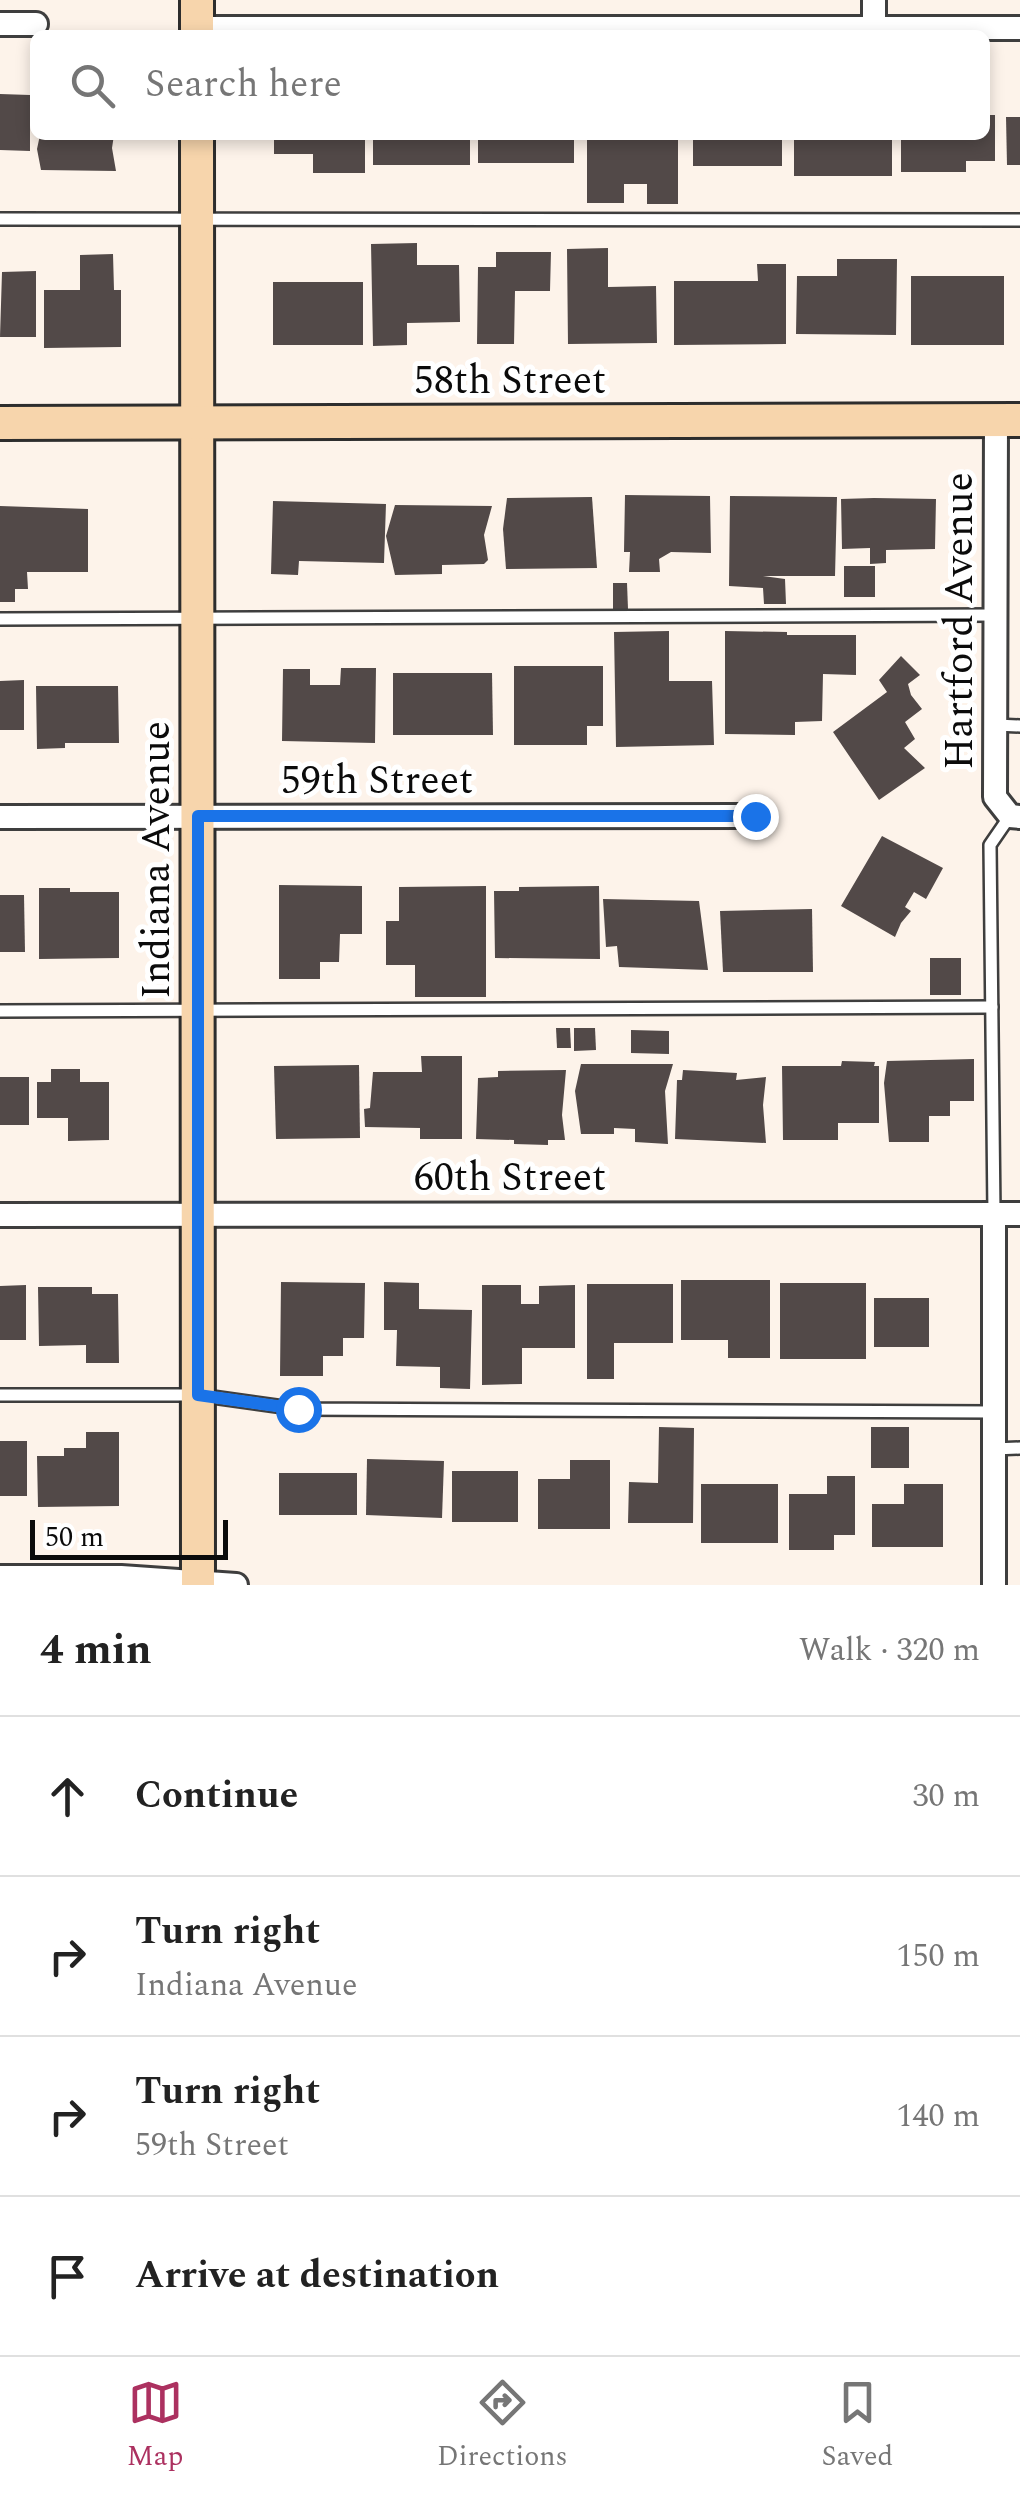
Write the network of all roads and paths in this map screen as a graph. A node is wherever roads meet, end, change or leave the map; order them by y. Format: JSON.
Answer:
{"nodes":[{"id":1,"x":874,"y":0,"type":"edge"},
{"id":2,"x":197,"y":21,"type":"edge"},
{"id":3,"x":0,"y":24,"type":"edge"},
{"id":4,"x":36,"y":24,"type":"dead end"},
{"id":5,"x":874,"y":27,"type":"junction"},
{"id":6,"x":1020,"y":28,"type":"edge"},
{"id":7,"x":197,"y":140,"type":"edge"},
{"id":8,"x":0,"y":220,"type":"edge"},
{"id":9,"x":197,"y":220,"type":"junction"},
{"id":10,"x":1020,"y":220,"type":"edge"},
{"id":11,"x":1008,"y":420,"type":"edge"},
{"id":12,"x":197,"y":423,"type":"junction"},
{"id":13,"x":0,"y":424,"type":"edge"},
{"id":14,"x":996,"y":615,"type":"junction"},
{"id":15,"x":197,"y":618,"type":"junction"},
{"id":16,"x":0,"y":619,"type":"edge"},
{"id":17,"x":996,"y":726,"type":"junction"},
{"id":18,"x":1020,"y":726,"type":"edge"},
{"id":19,"x":198,"y":816,"type":"junction"},
{"id":20,"x":755,"y":816,"type":"dead end"},
{"id":21,"x":0,"y":817,"type":"edge"},
{"id":22,"x":1015,"y":817,"type":"edge"},
{"id":23,"x":992,"y":1006,"type":"junction"},
{"id":24,"x":0,"y":1012,"type":"edge"},
{"id":25,"x":198,"y":1012,"type":"junction"},
{"id":26,"x":198,"y":1213,"type":"junction"},
{"id":27,"x":994,"y":1214,"type":"junction"},
{"id":28,"x":1020,"y":1214,"type":"edge"},
{"id":29,"x":0,"y":1216,"type":"edge"},
{"id":30,"x":0,"y":1395,"type":"edge"},
{"id":31,"x":198,"y":1395,"type":"junction"},
{"id":32,"x":994,"y":1412,"type":"junction"},
{"id":33,"x":1020,"y":1448,"type":"edge"},
{"id":34,"x":994,"y":1449,"type":"junction"},
{"id":35,"x":0,"y":1577,"type":"edge"},
{"id":36,"x":198,"y":1584,"type":"edge"},
{"id":37,"x":236,"y":1585,"type":"edge"},
{"id":38,"x":994,"y":1585,"type":"edge"}],
"edges":[{"from":1,"to":5,"type":"street"},
{"from":2,"to":5,"type":"street"},
{"from":3,"to":4,"type":"street"},
{"from":5,"to":6,"type":"street"},
{"from":7,"to":9,"type":"main road","name":"Indiana Avenue"},
{"from":8,"to":9,"type":"lane"},
{"from":9,"to":10,"type":"lane"},
{"from":9,"to":12,"type":"main road","name":"Indiana Avenue"},
{"from":11,"to":12,"type":"main road","name":"58th Street"},
{"from":11,"to":14,"type":"street","name":"Hartford Avenue"},
{"from":12,"to":13,"type":"main road","name":"58th Street"},
{"from":12,"to":15,"type":"main road","name":"Indiana Avenue"},
{"from":14,"to":15,"type":"lane"},
{"from":14,"to":17,"type":"street","name":"Hartford Avenue"},
{"from":15,"to":16,"type":"lane"},
{"from":15,"to":19,"type":"main road","name":"Indiana Avenue"},
{"from":17,"to":18,"type":"lane"},
{"from":17,"to":22,"type":"street","name":"Hartford Avenue"},
{"from":19,"to":20,"type":"street","name":"59th Street"},
{"from":19,"to":21,"type":"street","name":"59th Street"},
{"from":19,"to":25,"type":"main road","name":"Indiana Avenue"},
{"from":22,"to":23,"type":"lane"},
{"from":23,"to":25,"type":"lane"},
{"from":23,"to":27,"type":"lane"},
{"from":24,"to":25,"type":"lane"},
{"from":25,"to":26,"type":"main road","name":"Indiana Avenue"},
{"from":26,"to":27,"type":"street","name":"60th Street"},
{"from":26,"to":29,"type":"street","name":"60th Street"},
{"from":26,"to":31,"type":"main road","name":"Indiana Avenue"},
{"from":27,"to":28,"type":"street","name":"60th Street"},
{"from":27,"to":32,"type":"street"},
{"from":30,"to":31,"type":"lane"},
{"from":31,"to":32,"type":"lane"},
{"from":31,"to":36,"type":"main road","name":"Indiana Avenue"},
{"from":32,"to":34,"type":"street"},
{"from":33,"to":34,"type":"lane"},
{"from":34,"to":38,"type":"street"},
{"from":35,"to":36,"type":"street"},
{"from":36,"to":37,"type":"street"}]}
